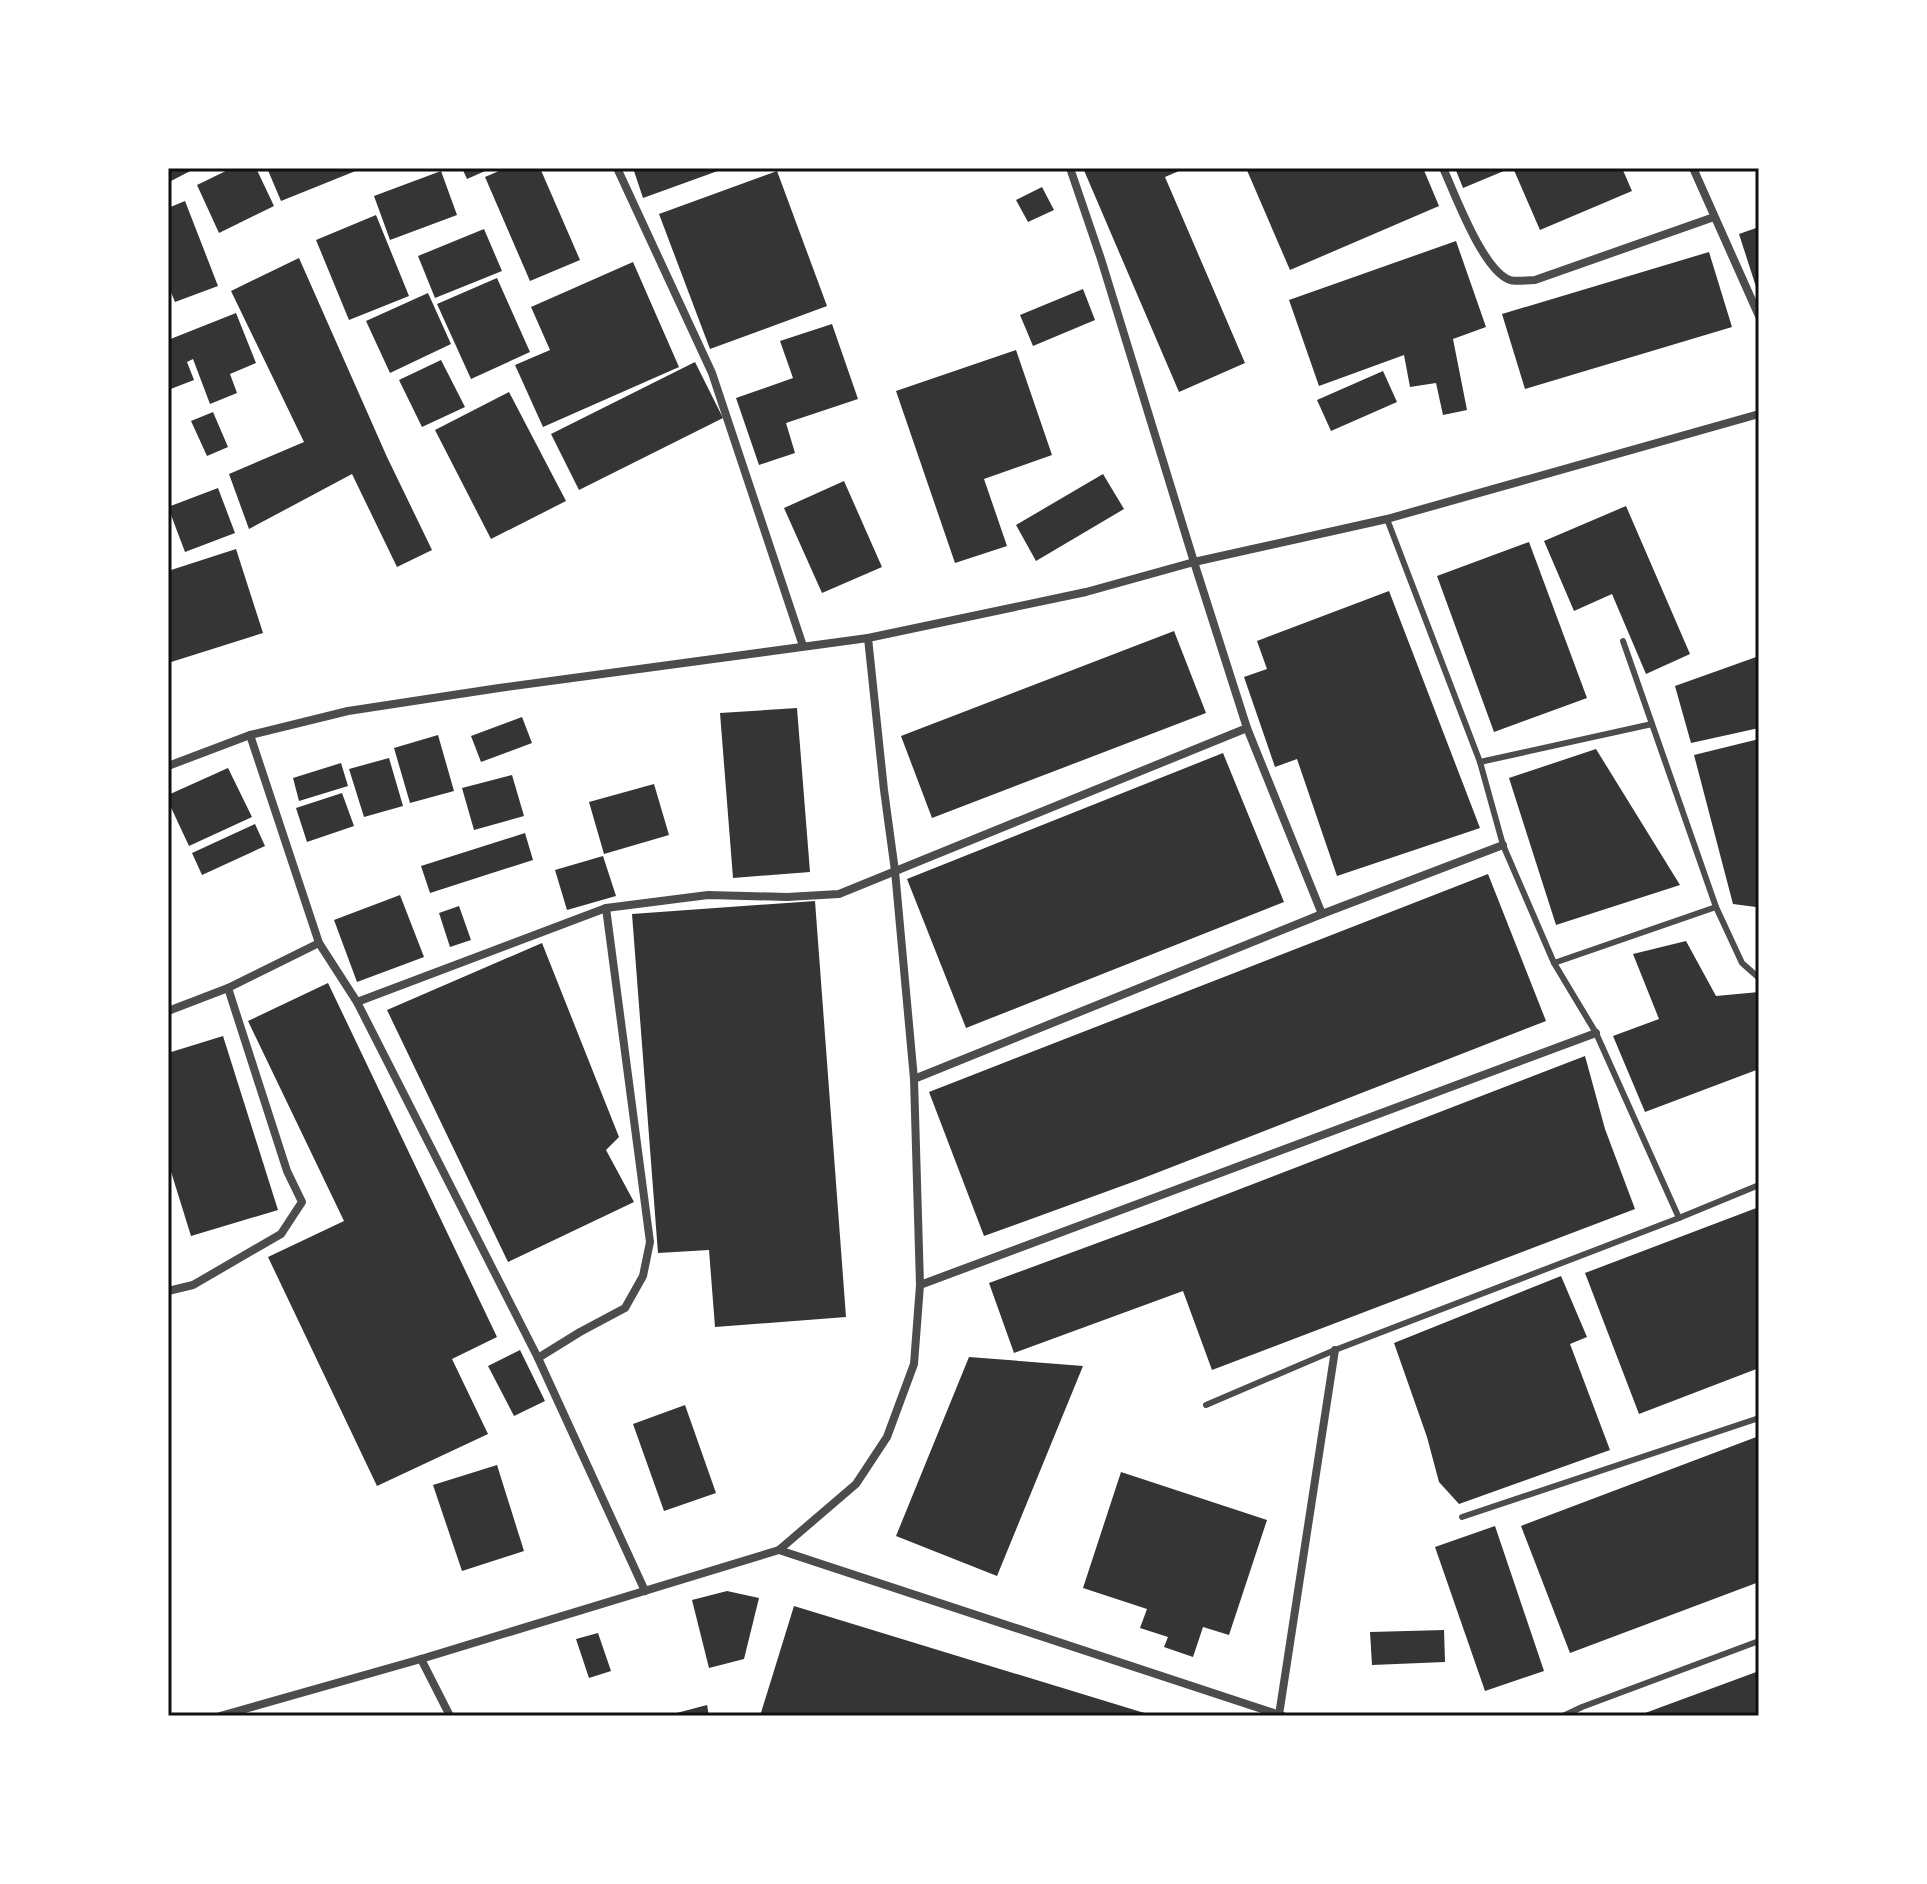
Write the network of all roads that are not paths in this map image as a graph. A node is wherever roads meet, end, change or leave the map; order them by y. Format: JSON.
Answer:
{"nodes":[{"id":1,"x":617,"y":168,"type":"edge"},
{"id":2,"x":1070,"y":168,"type":"edge"},
{"id":3,"x":1443,"y":168,"type":"edge"},
{"id":4,"x":1693,"y":168,"type":"edge"},
{"id":5,"x":1714,"y":217,"type":"junction"},
{"id":6,"x":1759,"y":316,"type":"edge"},
{"id":7,"x":1759,"y":414,"type":"edge"},
{"id":8,"x":1387,"y":519,"type":"junction"},
{"id":9,"x":1194,"y":562,"type":"junction"},
{"id":10,"x":868,"y":638,"type":"junction"},
{"id":11,"x":1623,"y":641,"type":"dead end"},
{"id":12,"x":803,"y":646,"type":"junction"},
{"id":13,"x":1652,"y":724,"type":"junction"},
{"id":14,"x":1247,"y":728,"type":"junction"},
{"id":15,"x":250,"y":735,"type":"junction"},
{"id":16,"x":1480,"y":762,"type":"junction"},
{"id":17,"x":168,"y":766,"type":"edge"},
{"id":18,"x":1503,"y":845,"type":"junction"},
{"id":19,"x":895,"y":871,"type":"junction"},
{"id":20,"x":1716,"y":907,"type":"junction"},
{"id":21,"x":606,"y":908,"type":"junction"},
{"id":22,"x":1322,"y":914,"type":"junction"},
{"id":23,"x":319,"y":943,"type":"junction"},
{"id":24,"x":1554,"y":963,"type":"junction"},
{"id":25,"x":1759,"y":978,"type":"edge"},
{"id":26,"x":228,"y":988,"type":"junction"},
{"id":27,"x":357,"y":1002,"type":"junction"},
{"id":28,"x":168,"y":1011,"type":"edge"},
{"id":29,"x":1596,"y":1033,"type":"junction"},
{"id":30,"x":914,"y":1079,"type":"junction"},
{"id":31,"x":1759,"y":1185,"type":"edge"},
{"id":32,"x":1679,"y":1218,"type":"junction"},
{"id":33,"x":920,"y":1285,"type":"junction"},
{"id":34,"x":168,"y":1291,"type":"edge"},
{"id":35,"x":1335,"y":1350,"type":"junction"},
{"id":36,"x":538,"y":1358,"type":"junction"},
{"id":37,"x":1206,"y":1405,"type":"dead end"},
{"id":38,"x":1759,"y":1418,"type":"edge"},
{"id":39,"x":1462,"y":1517,"type":"dead end"},
{"id":40,"x":779,"y":1550,"type":"junction"},
{"id":41,"x":645,"y":1591,"type":"junction"},
{"id":42,"x":1759,"y":1641,"type":"edge"},
{"id":43,"x":421,"y":1659,"type":"junction"},
{"id":44,"x":220,"y":1716,"type":"edge"},
{"id":45,"x":450,"y":1716,"type":"edge"},
{"id":46,"x":1281,"y":1716,"type":"edge"},
{"id":47,"x":1563,"y":1716,"type":"edge"}],
"edges":[{"from":1,"to":12,"type":"street"},
{"from":2,"to":9,"type":"street"},
{"from":3,"to":5,"type":"street"},
{"from":4,"to":5,"type":"street"},
{"from":5,"to":6,"type":"street"},
{"from":7,"to":8,"type":"street"},
{"from":8,"to":9,"type":"street"},
{"from":8,"to":16,"type":"lane"},
{"from":9,"to":10,"type":"street"},
{"from":9,"to":14,"type":"street"},
{"from":10,"to":12,"type":"street"},
{"from":10,"to":19,"type":"street"},
{"from":11,"to":13,"type":"lane"},
{"from":12,"to":15,"type":"street"},
{"from":13,"to":16,"type":"lane"},
{"from":13,"to":20,"type":"lane"},
{"from":14,"to":19,"type":"street"},
{"from":14,"to":22,"type":"street"},
{"from":15,"to":17,"type":"street"},
{"from":15,"to":23,"type":"street"},
{"from":16,"to":18,"type":"lane"},
{"from":18,"to":22,"type":"street"},
{"from":18,"to":24,"type":"lane"},
{"from":19,"to":21,"type":"street"},
{"from":19,"to":30,"type":"street"},
{"from":20,"to":24,"type":"lane"},
{"from":20,"to":25,"type":"lane"},
{"from":21,"to":27,"type":"street"},
{"from":21,"to":36,"type":"street"},
{"from":22,"to":30,"type":"street"},
{"from":23,"to":26,"type":"street"},
{"from":23,"to":27,"type":"street"},
{"from":24,"to":29,"type":"lane"},
{"from":26,"to":28,"type":"street"},
{"from":26,"to":34,"type":"street"},
{"from":27,"to":36,"type":"street"},
{"from":29,"to":32,"type":"lane"},
{"from":29,"to":33,"type":"street"},
{"from":30,"to":33,"type":"street"},
{"from":31,"to":32,"type":"lane"},
{"from":32,"to":35,"type":"lane"},
{"from":33,"to":40,"type":"street"},
{"from":35,"to":37,"type":"lane"},
{"from":35,"to":46,"type":"street"},
{"from":36,"to":41,"type":"street"},
{"from":38,"to":39,"type":"lane"},
{"from":40,"to":41,"type":"street"},
{"from":40,"to":46,"type":"street"},
{"from":41,"to":43,"type":"street"},
{"from":42,"to":47,"type":"lane"},
{"from":43,"to":44,"type":"street"},
{"from":43,"to":45,"type":"street"}]}
